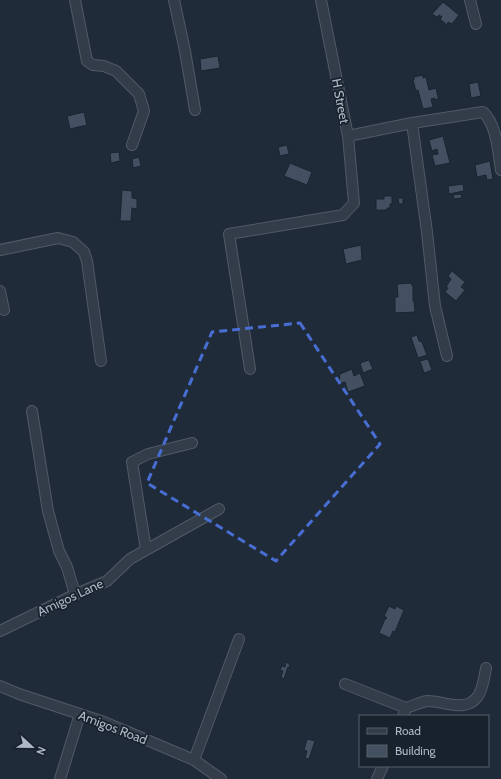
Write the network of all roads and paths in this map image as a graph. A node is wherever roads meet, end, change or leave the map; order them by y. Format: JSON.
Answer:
{"nodes":[{"id":1,"x":75,"y":0,"type":"edge"},
{"id":2,"x":174,"y":0,"type":"edge"},
{"id":3,"x":321,"y":0,"type":"edge"},
{"id":4,"x":470,"y":0,"type":"edge"},
{"id":5,"x":476,"y":24,"type":"dead end"},
{"id":6,"x":196,"y":110,"type":"dead end"},
{"id":7,"x":412,"y":123,"type":"junction"},
{"id":8,"x":348,"y":136,"type":"junction"},
{"id":9,"x":132,"y":145,"type":"dead end"},
{"id":10,"x":501,"y":170,"type":"edge"},
{"id":11,"x":0,"y":250,"type":"edge"},
{"id":12,"x":0,"y":290,"type":"edge"},
{"id":13,"x":4,"y":310,"type":"dead end"},
{"id":14,"x":447,"y":356,"type":"dead end"},
{"id":15,"x":101,"y":361,"type":"dead end"},
{"id":16,"x":250,"y":369,"type":"dead end"},
{"id":17,"x":32,"y":411,"type":"dead end"},
{"id":18,"x":192,"y":443,"type":"dead end"},
{"id":19,"x":219,"y":509,"type":"dead end"},
{"id":20,"x":146,"y":550,"type":"junction"},
{"id":21,"x":75,"y":594,"type":"junction"},
{"id":22,"x":0,"y":630,"type":"edge"},
{"id":23,"x":239,"y":639,"type":"dead end"},
{"id":24,"x":486,"y":668,"type":"dead end"},
{"id":25,"x":345,"y":684,"type":"dead end"},
{"id":26,"x":0,"y":686,"type":"edge"},
{"id":27,"x":405,"y":712,"type":"edge"},
{"id":28,"x":80,"y":714,"type":"junction"},
{"id":29,"x":194,"y":760,"type":"junction"},
{"id":30,"x":383,"y":767,"type":"edge"},
{"id":31,"x":60,"y":779,"type":"edge"},
{"id":32,"x":221,"y":779,"type":"edge"},
{"id":33,"x":377,"y":779,"type":"edge"}],
"edges":[{"from":1,"to":9,"type":"street"},
{"from":2,"to":6,"type":"street"},
{"from":3,"to":8,"type":"street","name":"H Street"},
{"from":4,"to":5,"type":"street"},
{"from":7,"to":8,"type":"street"},
{"from":7,"to":10,"type":"street"},
{"from":7,"to":14,"type":"street"},
{"from":8,"to":16,"type":"street","name":"H Street"},
{"from":11,"to":15,"type":"street"},
{"from":12,"to":13,"type":"street"},
{"from":17,"to":21,"type":"street"},
{"from":18,"to":20,"type":"street"},
{"from":19,"to":20,"type":"street","name":"Amigos Lane"},
{"from":20,"to":21,"type":"street","name":"Amigos Lane"},
{"from":21,"to":22,"type":"street","name":"Amigos Lane"},
{"from":23,"to":29,"type":"street"},
{"from":24,"to":27,"type":"street"},
{"from":25,"to":27,"type":"street"},
{"from":26,"to":28,"type":"street","name":"Amigos Road"},
{"from":28,"to":29,"type":"street","name":"Amigos Road"},
{"from":28,"to":31,"type":"street"},
{"from":29,"to":32,"type":"street","name":"Amigos Road"},
{"from":30,"to":33,"type":"street"}]}
